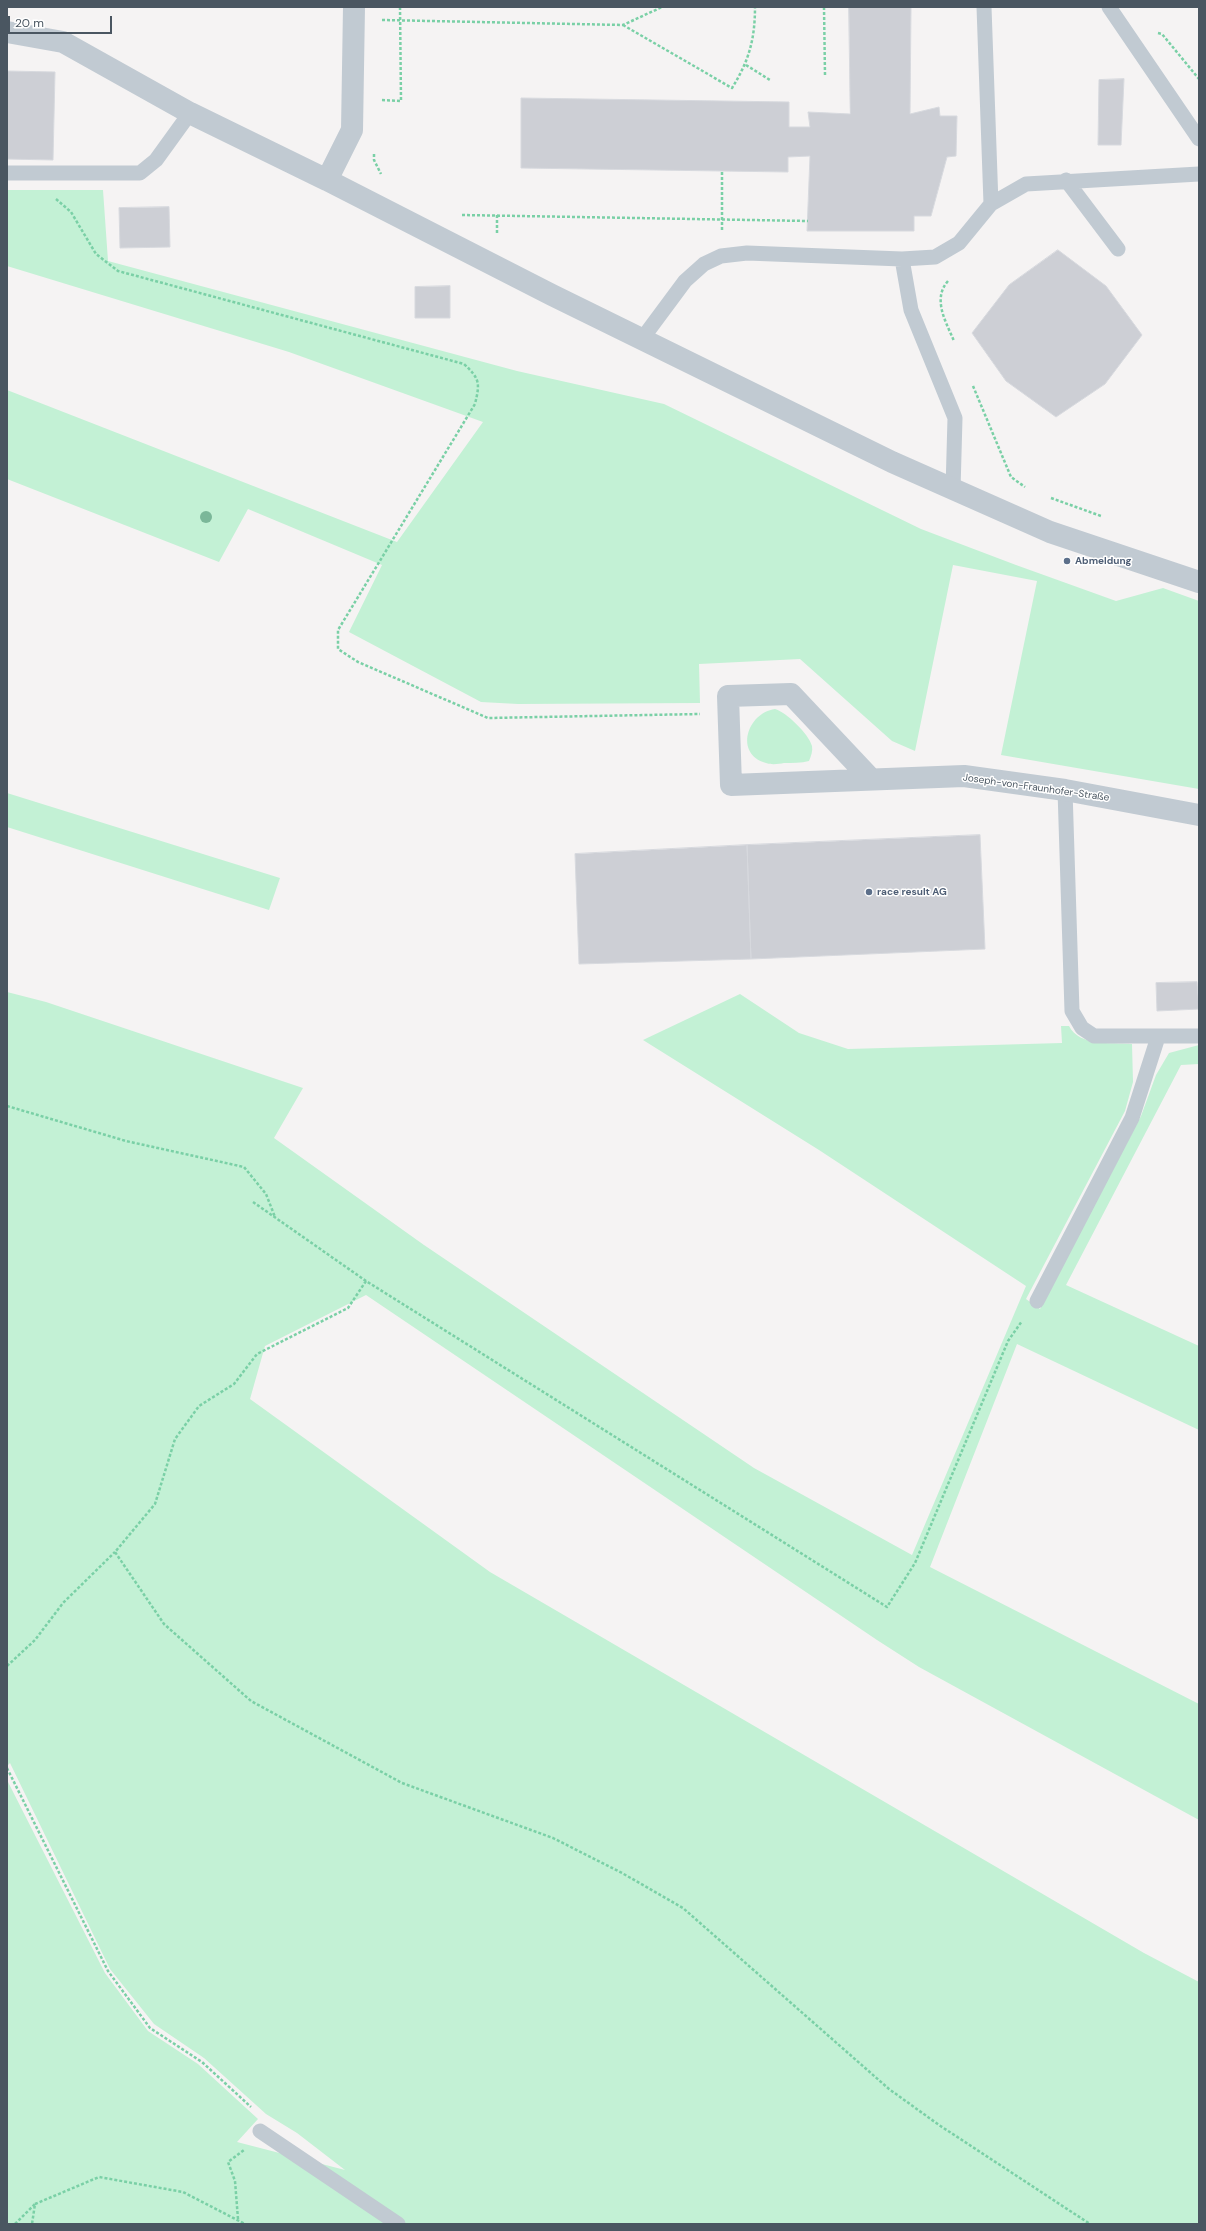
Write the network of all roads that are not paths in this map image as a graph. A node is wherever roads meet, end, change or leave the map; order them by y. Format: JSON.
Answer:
{"nodes":[{"id":1,"x":984,"y":7,"type":"edge"},
{"id":2,"x":1109,"y":7,"type":"edge"},
{"id":3,"x":354,"y":13,"type":"edge"},
{"id":4,"x":7,"y":32,"type":"edge"},
{"id":5,"x":190,"y":113,"type":"junction"},
{"id":6,"x":1199,"y":139,"type":"edge"},
{"id":7,"x":7,"y":173,"type":"edge"},
{"id":8,"x":1199,"y":174,"type":"edge"},
{"id":9,"x":327,"y":180,"type":"junction"},
{"id":10,"x":1066,"y":180,"type":"junction"},
{"id":11,"x":991,"y":204,"type":"junction"},
{"id":12,"x":1118,"y":249,"type":"dead end"},
{"id":13,"x":902,"y":259,"type":"junction"},
{"id":14,"x":642,"y":339,"type":"junction"},
{"id":15,"x":953,"y":490,"type":"junction"},
{"id":16,"x":1199,"y":582,"type":"edge"},
{"id":17,"x":871,"y":779,"type":"junction"},
{"id":18,"x":1065,"y":790,"type":"junction"},
{"id":19,"x":1199,"y":815,"type":"edge"},
{"id":20,"x":1199,"y":1036,"type":"edge"},
{"id":21,"x":1158,"y":1037,"type":"junction"},
{"id":22,"x":1037,"y":1301,"type":"road end"},
{"id":23,"x":260,"y":2131,"type":"road end"},
{"id":24,"x":398,"y":2224,"type":"edge"}],
"edges":[{"from":1,"to":11,"type":"lane"},
{"from":2,"to":6,"type":"lane"},
{"from":3,"to":9,"type":"street"},
{"from":4,"to":5,"type":"street"},
{"from":5,"to":7,"type":"lane"},
{"from":5,"to":9,"type":"street"},
{"from":8,"to":10,"type":"lane"},
{"from":9,"to":14,"type":"street"},
{"from":10,"to":11,"type":"lane"},
{"from":10,"to":12,"type":"lane"},
{"from":11,"to":13,"type":"lane"},
{"from":13,"to":14,"type":"lane"},
{"from":13,"to":15,"type":"lane"},
{"from":14,"to":15,"type":"street"},
{"from":15,"to":16,"type":"street"},
{"from":17,"to":17,"type":"street","name":"Joseph-von-Fraunhofer-Straße"},
{"from":17,"to":18,"type":"street","name":"Joseph-von-Fraunhofer-Straße"},
{"from":18,"to":19,"type":"street","name":"Joseph-von-Fraunhofer-Straße"},
{"from":18,"to":21,"type":"lane"},
{"from":20,"to":21,"type":"lane"},
{"from":21,"to":22,"type":"lane"},
{"from":23,"to":24,"type":"lane"}]}
